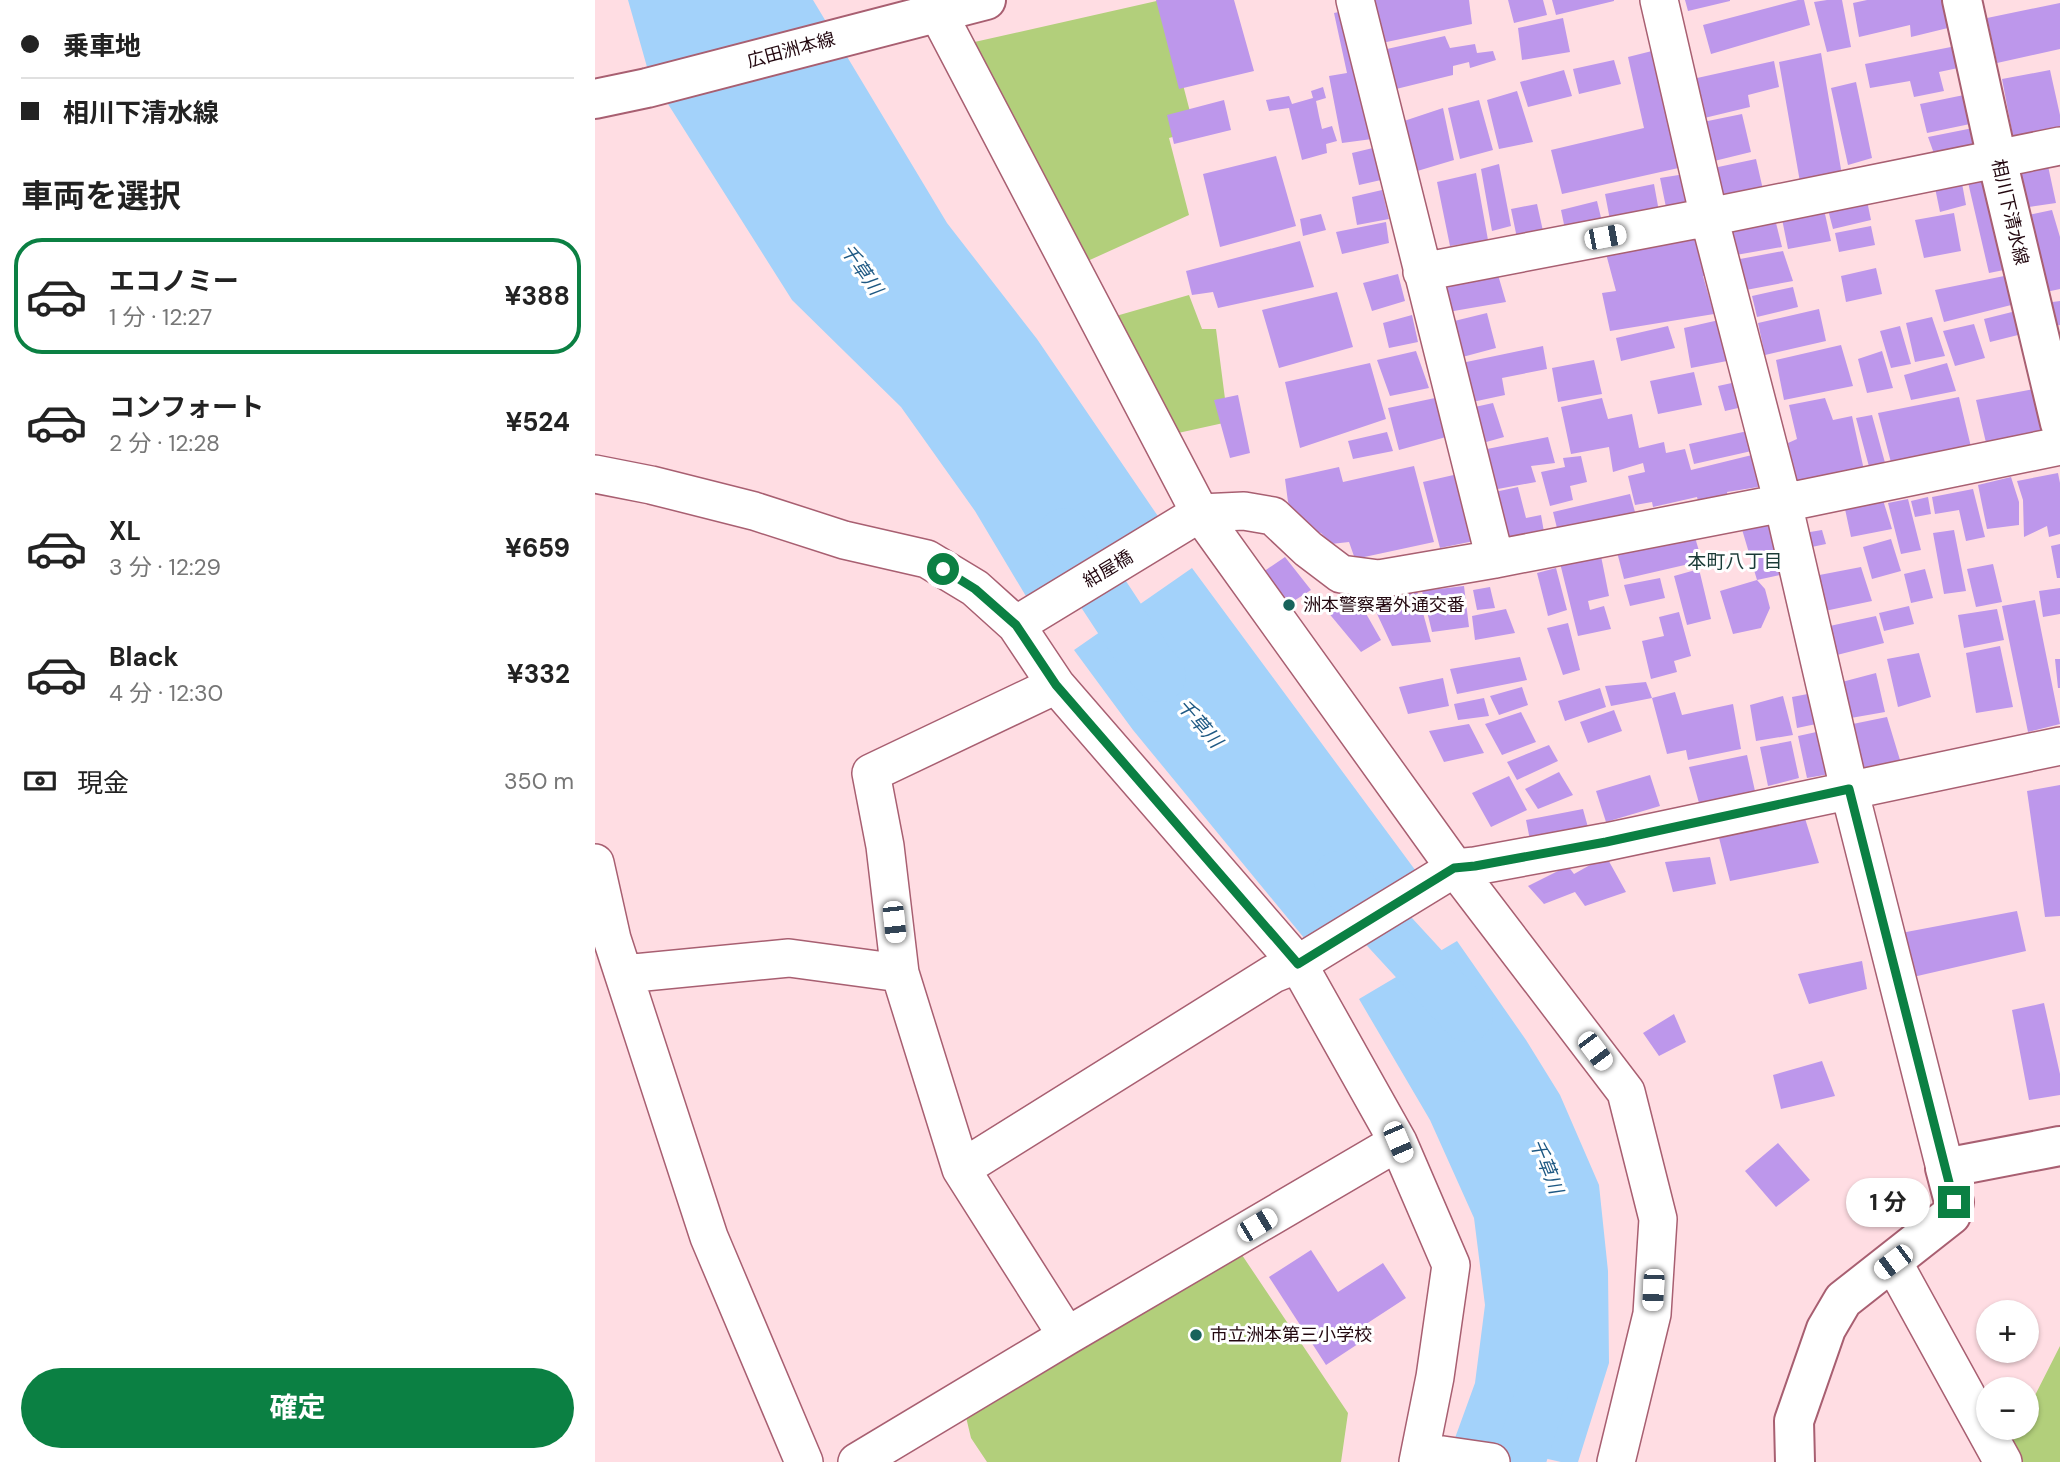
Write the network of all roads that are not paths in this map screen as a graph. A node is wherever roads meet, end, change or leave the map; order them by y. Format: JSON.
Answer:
{"nodes":[{"id":1,"x":986,"y":0,"type":"edge"},
{"id":2,"x":1355,"y":0,"type":"edge"},
{"id":3,"x":1659,"y":0,"type":"edge"},
{"id":4,"x":1962,"y":0,"type":"edge"},
{"id":5,"x":934,"y":6,"type":"edge"},
{"id":6,"x":595,"y":99,"type":"edge"},
{"id":7,"x":2060,"y":146,"type":"edge"},
{"id":8,"x":1997,"y":159,"type":"junction"},
{"id":9,"x":1709,"y":217,"type":"junction"},
{"id":10,"x":1422,"y":272,"type":"junction"},
{"id":11,"x":2060,"y":423,"type":"edge"},
{"id":12,"x":2060,"y":446,"type":"edge"},
{"id":13,"x":595,"y":474,"type":"edge"},
{"id":14,"x":1783,"y":503,"type":"junction"},
{"id":15,"x":1200,"y":513,"type":"junction"},
{"id":16,"x":1495,"y":559,"type":"junction"},
{"id":17,"x":1016,"y":625,"type":"junction"},
{"id":18,"x":1056,"y":685,"type":"junction"},
{"id":19,"x":2060,"y":746,"type":"edge"},
{"id":20,"x":1849,"y":789,"type":"junction"},
{"id":21,"x":595,"y":863,"type":"edge"},
{"id":22,"x":1454,"y":868,"type":"junction"},
{"id":23,"x":604,"y":941,"type":"edge"},
{"id":24,"x":1298,"y":964,"type":"junction"},
{"id":25,"x":900,"y":973,"type":"junction"},
{"id":26,"x":624,"y":974,"type":"junction"},
{"id":27,"x":1398,"y":1142,"type":"junction"},
{"id":28,"x":2060,"y":1146,"type":"edge"},
{"id":29,"x":1945,"y":1168,"type":"junction"},
{"id":30,"x":961,"y":1169,"type":"junction"},
{"id":31,"x":1893,"y":1262,"type":"junction"},
{"id":32,"x":1067,"y":1336,"type":"junction"},
{"id":33,"x":1420,"y":1457,"type":"edge"},
{"id":34,"x":804,"y":1462,"type":"edge"},
{"id":35,"x":857,"y":1462,"type":"edge"},
{"id":36,"x":1491,"y":1462,"type":"edge"},
{"id":37,"x":1616,"y":1462,"type":"edge"},
{"id":38,"x":1795,"y":1462,"type":"edge"},
{"id":39,"x":2003,"y":1462,"type":"edge"}],
"edges":[{"from":1,"to":5,"type":"main road","name":"広田洲本線"},
{"from":2,"to":10,"type":"street"},
{"from":3,"to":9,"type":"street"},
{"from":4,"to":8,"type":"main road","name":"相川下清水線"},
{"from":5,"to":6,"type":"main road","name":"広田洲本線"},
{"from":5,"to":15,"type":"street"},
{"from":7,"to":8,"type":"street"},
{"from":8,"to":9,"type":"street"},
{"from":8,"to":11,"type":"main road","name":"相川下清水線"},
{"from":9,"to":10,"type":"street"},
{"from":9,"to":14,"type":"street"},
{"from":10,"to":16,"type":"street"},
{"from":12,"to":14,"type":"street"},
{"from":13,"to":17,"type":"street"},
{"from":14,"to":16,"type":"street"},
{"from":14,"to":20,"type":"street"},
{"from":15,"to":16,"type":"street"},
{"from":15,"to":17,"type":"street","name":"紺屋橋"},
{"from":15,"to":22,"type":"street"},
{"from":17,"to":18,"type":"street"},
{"from":18,"to":24,"type":"street"},
{"from":18,"to":25,"type":"street"},
{"from":19,"to":20,"type":"street"},
{"from":20,"to":22,"type":"street"},
{"from":20,"to":29,"type":"street"},
{"from":21,"to":23,"type":"street"},
{"from":22,"to":24,"type":"street"},
{"from":22,"to":37,"type":"street"},
{"from":23,"to":26,"type":"street"},
{"from":24,"to":27,"type":"street"},
{"from":24,"to":30,"type":"street"},
{"from":25,"to":26,"type":"street"},
{"from":25,"to":30,"type":"street"},
{"from":26,"to":34,"type":"street"},
{"from":27,"to":32,"type":"street"},
{"from":27,"to":33,"type":"street"},
{"from":28,"to":29,"type":"main road"},
{"from":29,"to":31,"type":"main road"},
{"from":30,"to":32,"type":"street"},
{"from":31,"to":38,"type":"main road"},
{"from":31,"to":39,"type":"street"},
{"from":32,"to":35,"type":"street"},
{"from":33,"to":36,"type":"street"}]}
